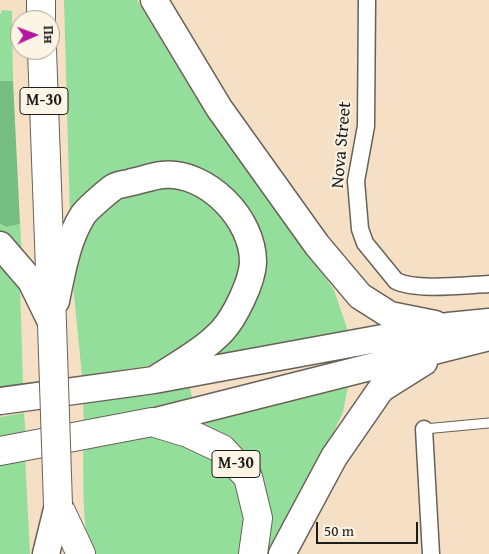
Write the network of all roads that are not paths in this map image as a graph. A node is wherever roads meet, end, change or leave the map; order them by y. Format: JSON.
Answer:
{"nodes":[{"id":1,"x":154,"y":0,"type":"edge"},
{"id":2,"x":367,"y":0,"type":"edge"},
{"id":3,"x":42,"y":60,"type":"edge"},
{"id":4,"x":0,"y":245,"type":"edge"},
{"id":5,"x":489,"y":284,"type":"edge"},
{"id":6,"x":489,"y":322,"type":"edge"},
{"id":7,"x":52,"y":324,"type":"junction"},
{"id":8,"x":452,"y":336,"type":"junction"},
{"id":9,"x":489,"y":337,"type":"edge"},
{"id":10,"x":154,"y":380,"type":"junction"},
{"id":11,"x":0,"y":401,"type":"edge"},
{"id":12,"x":152,"y":422,"type":"junction"},
{"id":13,"x":489,"y":423,"type":"edge"},
{"id":14,"x":424,"y":429,"type":"joint"},
{"id":15,"x":0,"y":451,"type":"edge"},
{"id":16,"x":58,"y":505,"type":"junction"},
{"id":17,"x":46,"y":554,"type":"edge"},
{"id":18,"x":60,"y":554,"type":"edge"},
{"id":19,"x":81,"y":554,"type":"edge"},
{"id":20,"x":253,"y":554,"type":"edge"},
{"id":21,"x":282,"y":554,"type":"edge"},
{"id":22,"x":431,"y":554,"type":"edge"}],
"edges":[{"from":1,"to":8,"type":"main road"},
{"from":2,"to":5,"type":"street","name":"Nova Street"},
{"from":3,"to":7,"type":"highway","number":"М-30"},
{"from":4,"to":7,"type":"main road"},
{"from":6,"to":8,"type":"main road"},
{"from":7,"to":10,"type":"main road"},
{"from":7,"to":16,"type":"highway","number":"М-30","bridge":true},
{"from":8,"to":9,"type":"main road"},
{"from":8,"to":10,"type":"main road"},
{"from":8,"to":12,"type":"main road"},
{"from":8,"to":21,"type":"main road"},
{"from":10,"to":11,"type":"main road"},
{"from":12,"to":15,"type":"highway","number":"М-30"},
{"from":12,"to":20,"type":"highway","number":"М-30"},
{"from":13,"to":14,"type":"lane"},
{"from":14,"to":22,"type":"street"},
{"from":16,"to":17,"type":"main road"},
{"from":16,"to":18,"type":"main road"},
{"from":16,"to":19,"type":"highway","number":"М-30"}]}
